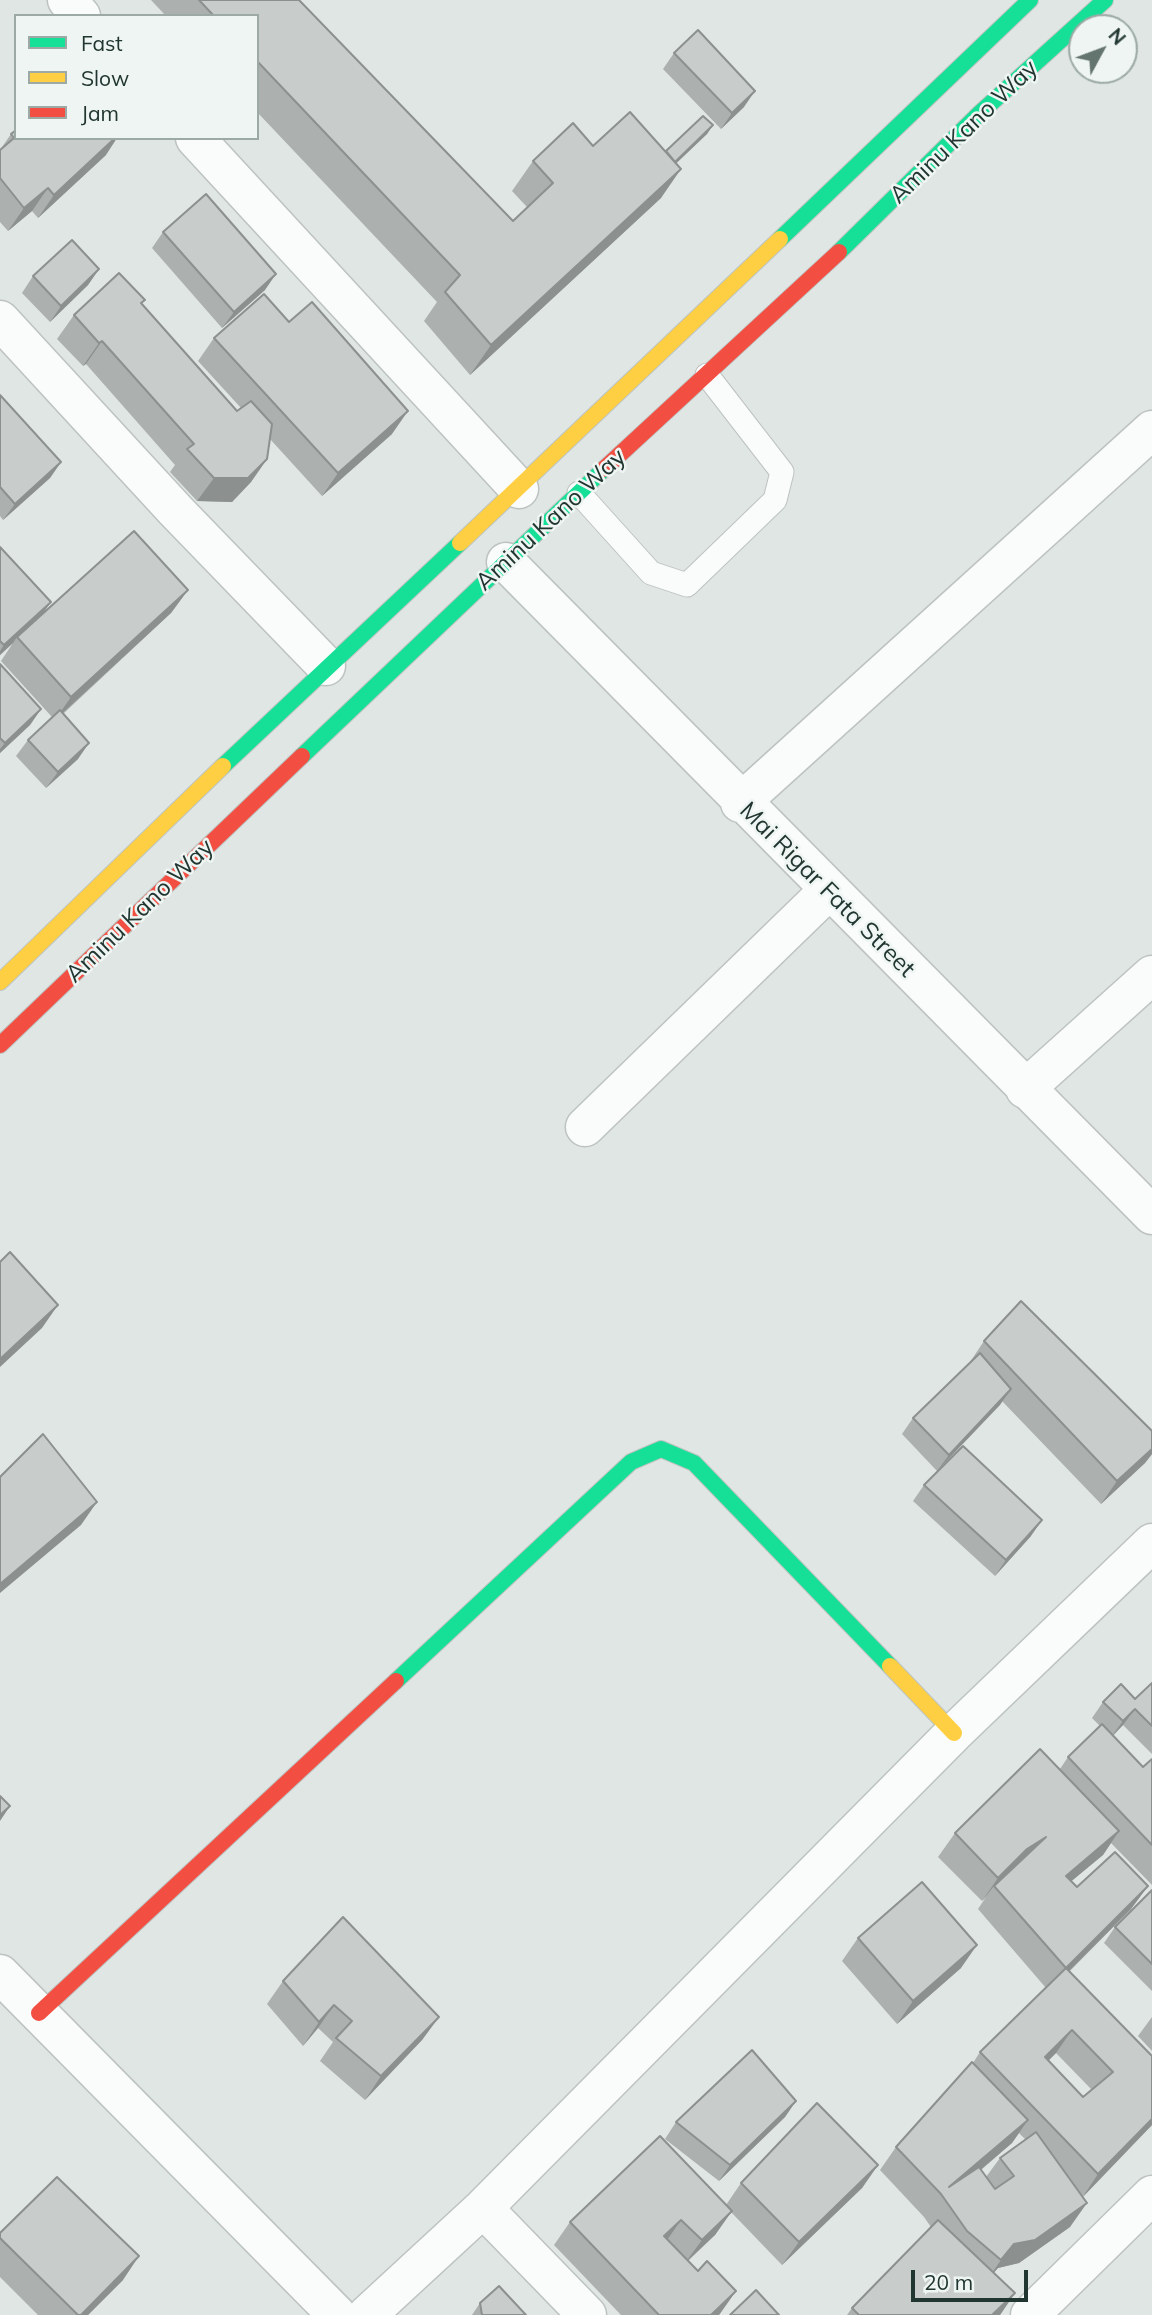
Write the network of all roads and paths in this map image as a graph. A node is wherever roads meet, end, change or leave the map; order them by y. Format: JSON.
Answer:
{"nodes":[{"id":1,"x":67,"y":0,"type":"edge"},
{"id":2,"x":1030,"y":0,"type":"edge"},
{"id":3,"x":1105,"y":0,"type":"edge"},
{"id":4,"x":79,"y":14,"type":"edge"},
{"id":5,"x":197,"y":140,"type":"edge"},
{"id":6,"x":1,"y":323,"type":"edge"},
{"id":7,"x":707,"y":375,"type":"junction"},
{"id":8,"x":610,"y":418,"type":"junction"},
{"id":9,"x":1152,"y":430,"type":"edge"},
{"id":10,"x":633,"y":443,"type":"junction"},
{"id":11,"x":519,"y":489,"type":"junction"},
{"id":12,"x":579,"y":493,"type":"junction"},
{"id":13,"x":506,"y":562,"type":"junction"},
{"id":14,"x":326,"y":666,"type":"junction"},
{"id":15,"x":740,"y":803,"type":"junction"},
{"id":16,"x":828,"y":891,"type":"junction"},
{"id":17,"x":1152,"y":975,"type":"edge"},
{"id":18,"x":0,"y":982,"type":"edge"},
{"id":19,"x":0,"y":1045,"type":"edge"},
{"id":20,"x":1025,"y":1089,"type":"junction"},
{"id":21,"x":585,"y":1127,"type":"dead end"},
{"id":22,"x":1152,"y":1215,"type":"edge"},
{"id":23,"x":1152,"y":1543,"type":"edge"},
{"id":24,"x":954,"y":1733,"type":"junction"},
{"id":25,"x":0,"y":1974,"type":"edge"},
{"id":26,"x":39,"y":2013,"type":"junction"},
{"id":27,"x":1152,"y":2195,"type":"edge"},
{"id":28,"x":483,"y":2208,"type":"junction"},
{"id":29,"x":337,"y":2315,"type":"edge"},
{"id":30,"x":368,"y":2315,"type":"edge"},
{"id":31,"x":587,"y":2315,"type":"edge"},
{"id":32,"x":1030,"y":2315,"type":"edge"}],
"edges":[{"from":1,"to":4,"type":"street"},
{"from":2,"to":8,"type":"main road","name":"Aminu Kano Way"},
{"from":3,"to":7,"type":"main road","name":"Aminu Kano Way"},
{"from":5,"to":11,"type":"street"},
{"from":6,"to":14,"type":"street"},
{"from":7,"to":10,"type":"main road","name":"Aminu Kano Way"},
{"from":7,"to":12,"type":"lane"},
{"from":8,"to":10,"type":"main road"},
{"from":8,"to":11,"type":"main road","name":"Aminu Kano Way"},
{"from":9,"to":15,"type":"street"},
{"from":10,"to":12,"type":"main road","name":"Aminu Kano Way"},
{"from":11,"to":14,"type":"main road","name":"Aminu Kano Way"},
{"from":12,"to":13,"type":"main road","name":"Aminu Kano Way"},
{"from":13,"to":15,"type":"street","name":"Mai Rigar Fata Street"},
{"from":13,"to":19,"type":"main road","name":"Aminu Kano Way"},
{"from":14,"to":18,"type":"main road","name":"Aminu Kano Way"},
{"from":15,"to":16,"type":"street","name":"Mai Rigar Fata Street"},
{"from":16,"to":20,"type":"street","name":"Mai Rigar Fata Street"},
{"from":16,"to":21,"type":"street"},
{"from":17,"to":20,"type":"street"},
{"from":20,"to":22,"type":"street","name":"Mai Rigar Fata Street"},
{"from":23,"to":24,"type":"street"},
{"from":24,"to":26,"type":"main road"},
{"from":24,"to":28,"type":"street"},
{"from":25,"to":26,"type":"street"},
{"from":26,"to":29,"type":"street"},
{"from":27,"to":32,"type":"street"},
{"from":28,"to":30,"type":"street"},
{"from":28,"to":31,"type":"street"}]}
